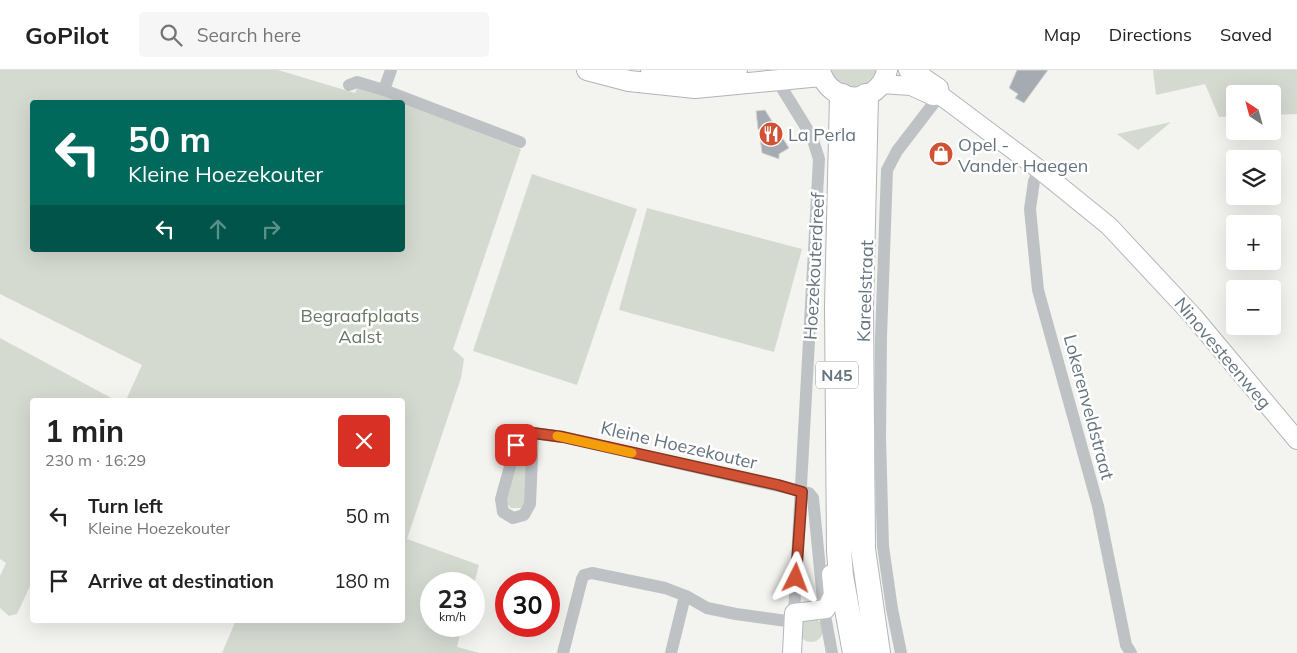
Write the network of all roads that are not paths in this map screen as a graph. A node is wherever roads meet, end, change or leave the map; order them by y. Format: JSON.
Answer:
{"nodes":[{"id":1,"x":391,"y":70,"type":"edge"},
{"id":2,"x":587,"y":70,"type":"edge"},
{"id":3,"x":651,"y":70,"type":"edge"},
{"id":4,"x":737,"y":70,"type":"edge"},
{"id":5,"x":908,"y":70,"type":"edge"},
{"id":6,"x":820,"y":73,"type":"edge"},
{"id":7,"x":777,"y":80,"type":"junction"},
{"id":8,"x":878,"y":83,"type":"edge"},
{"id":9,"x":349,"y":85,"type":"dead end"},
{"id":10,"x":384,"y":90,"type":"junction"},
{"id":11,"x":940,"y":95,"type":"junction"},
{"id":12,"x":842,"y":96,"type":"junction"},
{"id":13,"x":520,"y":142,"type":"dead end"},
{"id":14,"x":1040,"y":170,"type":"junction"},
{"id":15,"x":533,"y":433,"type":"junction"},
{"id":16,"x":1297,"y":440,"type":"edge"},
{"id":17,"x":807,"y":495,"type":"junction"},
{"id":18,"x":839,"y":551,"type":"junction"},
{"id":19,"x":685,"y":596,"type":"junction"},
{"id":20,"x":824,"y":610,"type":"junction"},
{"id":21,"x":794,"y":617,"type":"junction"},
{"id":22,"x":831,"y":648,"type":"edge"},
{"id":23,"x":563,"y":653,"type":"edge"},
{"id":24,"x":671,"y":653,"type":"edge"},
{"id":25,"x":792,"y":653,"type":"edge"},
{"id":26,"x":855,"y":653,"type":"edge"},
{"id":27,"x":878,"y":653,"type":"edge"},
{"id":28,"x":901,"y":653,"type":"edge"},
{"id":29,"x":1131,"y":653,"type":"edge"}],
"edges":[{"from":1,"to":10,"type":"street"},
{"from":2,"to":7,"type":"main road"},
{"from":3,"to":4,"type":"main road"},
{"from":5,"to":11,"type":"main road"},
{"from":6,"to":7,"type":"main road"},
{"from":6,"to":12,"type":"main road"},
{"from":7,"to":17,"type":"street","name":"Hoezekouterdreef"},
{"from":8,"to":11,"type":"main road"},
{"from":8,"to":12,"type":"main road"},
{"from":8,"to":27,"type":"highway","number":"N45"},
{"from":9,"to":10,"type":"street"},
{"from":10,"to":13,"type":"street"},
{"from":11,"to":14,"type":"main road","name":"Ninovesteenweg"},
{"from":11,"to":28,"type":"street","name":"Kareelstraat"},
{"from":12,"to":18,"type":"highway","number":"N45"},
{"from":14,"to":16,"type":"main road","name":"Ninovesteenweg"},
{"from":14,"to":29,"type":"street","name":"Lokerenveldstraat"},
{"from":15,"to":15,"type":"street"},
{"from":15,"to":17,"type":"street","name":"Kleine Hoezekouter"},
{"from":17,"to":20,"type":"street","name":"Hoezekouterdreef"},
{"from":17,"to":21,"type":"street","name":"Hoezekouterdreef"},
{"from":18,"to":20,"type":"main road"},
{"from":18,"to":26,"type":"highway","number":"N45"},
{"from":19,"to":21,"type":"street"},
{"from":19,"to":23,"type":"street"},
{"from":19,"to":24,"type":"street"},
{"from":20,"to":21,"type":"main road"},
{"from":20,"to":22,"type":"street","name":"Hoezekouterdreef"},
{"from":21,"to":25,"type":"main road","name":"Hoezekouterdreef"}]}
